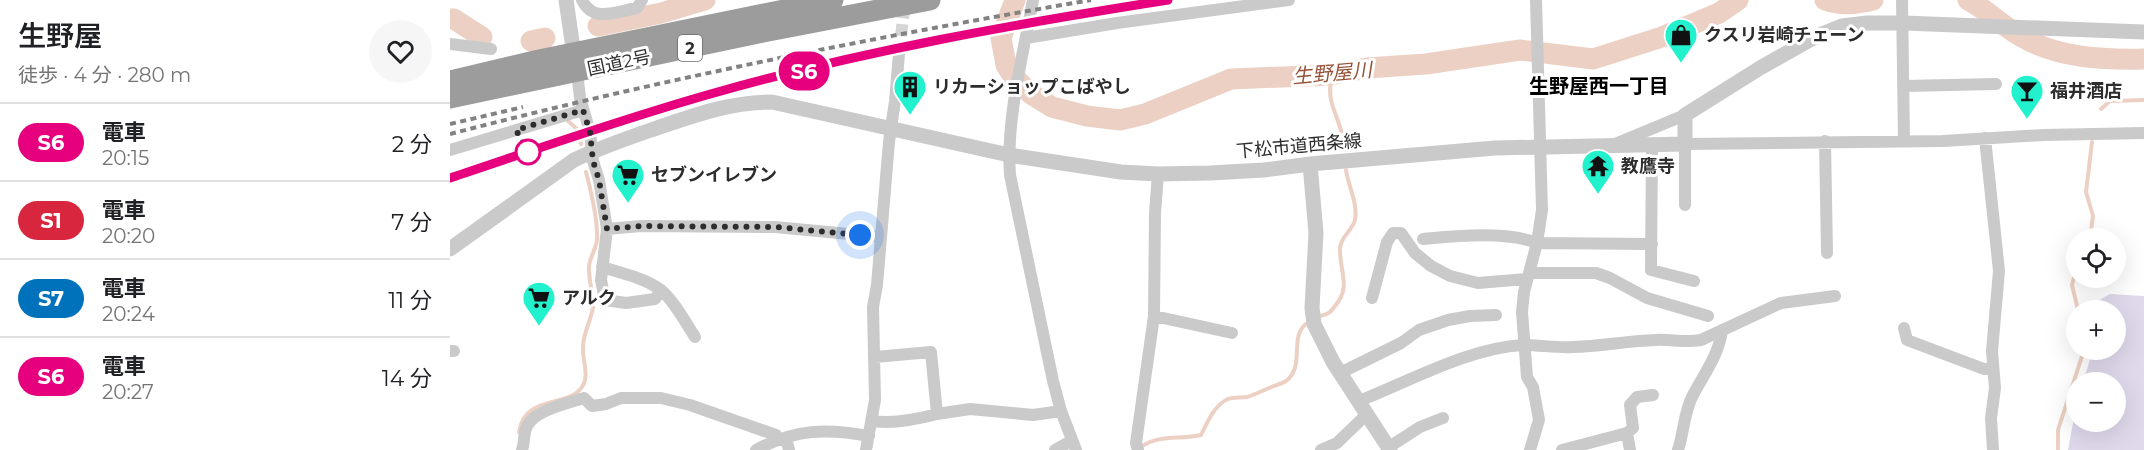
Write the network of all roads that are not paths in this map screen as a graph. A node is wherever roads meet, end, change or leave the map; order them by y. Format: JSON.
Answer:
{"nodes":[{"id":1,"x":566,"y":0,"type":"edge"},
{"id":2,"x":582,"y":0,"type":"edge"},
{"id":3,"x":642,"y":0,"type":"edge"},
{"id":4,"x":833,"y":0,"type":"edge"},
{"id":5,"x":930,"y":0,"type":"edge"},
{"id":6,"x":1033,"y":0,"type":"edge"},
{"id":7,"x":1289,"y":0,"type":"edge"},
{"id":8,"x":1536,"y":0,"type":"edge"},
{"id":9,"x":1902,"y":0,"type":"edge"},
{"id":10,"x":1904,"y":22,"type":"junction"},
{"id":11,"x":2144,"y":32,"type":"edge"},
{"id":12,"x":1026,"y":38,"type":"junction"},
{"id":13,"x":450,"y":44,"type":"edge"},
{"id":14,"x":491,"y":49,"type":"dead end"},
{"id":15,"x":899,"y":54,"type":"tunnel mouth"},
{"id":16,"x":575,"y":62,"type":"junction"},
{"id":17,"x":450,"y":81,"type":"edge"},
{"id":18,"x":1995,"y":84,"type":"dead end"},
{"id":19,"x":1904,"y":86,"type":"junction"},
{"id":20,"x":450,"y":98,"type":"edge"},
{"id":21,"x":583,"y":110,"type":"junction"},
{"id":22,"x":1685,"y":115,"type":"junction"},
{"id":23,"x":891,"y":129,"type":"junction"},
{"id":24,"x":2144,"y":133,"type":"edge"},
{"id":25,"x":1985,"y":138,"type":"junction"},
{"id":26,"x":1825,"y":141,"type":"junction"},
{"id":27,"x":1904,"y":141,"type":"junction"},
{"id":28,"x":1652,"y":144,"type":"junction"},
{"id":29,"x":1684,"y":144,"type":"junction"},
{"id":30,"x":1611,"y":146,"type":"junction"},
{"id":31,"x":1541,"y":147,"type":"junction"},
{"id":32,"x":450,"y":150,"type":"edge"},
{"id":33,"x":593,"y":151,"type":"junction"},
{"id":34,"x":1009,"y":155,"type":"junction"},
{"id":35,"x":1310,"y":164,"type":"junction"},
{"id":36,"x":1158,"y":174,"type":"junction"},
{"id":37,"x":1685,"y":206,"type":"dead end"},
{"id":38,"x":607,"y":229,"type":"junction"},
{"id":39,"x":881,"y":237,"type":"junction"},
{"id":40,"x":1423,"y":239,"type":"dead end"},
{"id":41,"x":1537,"y":243,"type":"junction"},
{"id":42,"x":1652,"y":244,"type":"junction"},
{"id":43,"x":450,"y":249,"type":"edge"},
{"id":44,"x":1827,"y":253,"type":"dead end"},
{"id":45,"x":602,"y":267,"type":"junction"},
{"id":46,"x":1528,"y":276,"type":"junction"},
{"id":47,"x":1694,"y":281,"type":"dead end"},
{"id":48,"x":661,"y":290,"type":"junction"},
{"id":49,"x":1835,"y":296,"type":"dead end"},
{"id":50,"x":1372,"y":298,"type":"dead end"},
{"id":51,"x":1496,"y":315,"type":"dead end"},
{"id":52,"x":1154,"y":316,"type":"junction"},
{"id":53,"x":1708,"y":316,"type":"dead end"},
{"id":54,"x":1904,"y":328,"type":"dead end"},
{"id":55,"x":1722,"y":330,"type":"junction"},
{"id":56,"x":1232,"y":333,"type":"dead end"},
{"id":57,"x":695,"y":337,"type":"dead end"},
{"id":58,"x":1524,"y":345,"type":"junction"},
{"id":59,"x":875,"y":357,"type":"junction"},
{"id":60,"x":1992,"y":369,"type":"junction"},
{"id":61,"x":1340,"y":373,"type":"junction"},
{"id":62,"x":1653,"y":395,"type":"dead end"},
{"id":63,"x":1363,"y":407,"type":"junction"},
{"id":64,"x":1061,"y":411,"type":"junction"},
{"id":65,"x":937,"y":414,"type":"junction"},
{"id":66,"x":1443,"y":418,"type":"dead end"},
{"id":67,"x":873,"y":421,"type":"junction"},
{"id":68,"x":1627,"y":434,"type":"junction"},
{"id":69,"x":869,"y":436,"type":"junction"},
{"id":70,"x":785,"y":443,"type":"edge"},
{"id":71,"x":1074,"y":445,"type":"edge"},
{"id":72,"x":1390,"y":448,"type":"edge"},
{"id":73,"x":522,"y":450,"type":"edge"},
{"id":74,"x":756,"y":450,"type":"edge"},
{"id":75,"x":866,"y":450,"type":"edge"},
{"id":76,"x":1055,"y":450,"type":"edge"},
{"id":77,"x":1138,"y":450,"type":"edge"},
{"id":78,"x":1321,"y":450,"type":"edge"},
{"id":79,"x":1530,"y":450,"type":"edge"},
{"id":80,"x":1562,"y":450,"type":"edge"},
{"id":81,"x":1630,"y":450,"type":"edge"},
{"id":82,"x":1678,"y":450,"type":"edge"},
{"id":83,"x":1993,"y":450,"type":"edge"}],
"edges":[{"from":1,"to":16,"type":"street"},
{"from":2,"to":3,"type":"street"},
{"from":4,"to":16,"type":"highway","name":"国道2号","number":"2"},
{"from":5,"to":16,"type":"highway","name":"国道2号","number":"2"},
{"from":6,"to":12,"type":"street"},
{"from":7,"to":12,"type":"street"},
{"from":8,"to":31,"type":"street"},
{"from":9,"to":10,"type":"street"},
{"from":10,"to":11,"type":"street"},
{"from":10,"to":19,"type":"street"},
{"from":10,"to":22,"type":"street"},
{"from":12,"to":34,"type":"street"},
{"from":13,"to":14,"type":"street"},
{"from":15,"to":23,"type":"street"},
{"from":16,"to":17,"type":"highway","name":"国道2号","number":"2"},
{"from":16,"to":20,"type":"highway","name":"国道2号","number":"2"},
{"from":16,"to":21,"type":"street"},
{"from":18,"to":19,"type":"street"},
{"from":19,"to":27,"type":"street"},
{"from":21,"to":32,"type":"street"},
{"from":21,"to":33,"type":"street"},
{"from":22,"to":29,"type":"street"},
{"from":22,"to":30,"type":"street"},
{"from":23,"to":33,"type":"street","name":"下松市道西条線"},
{"from":23,"to":34,"type":"street","name":"下松市道西条線"},
{"from":23,"to":39,"type":"street"},
{"from":24,"to":25,"type":"street"},
{"from":25,"to":27,"type":"street"},
{"from":25,"to":60,"type":"street"},
{"from":26,"to":27,"type":"street"},
{"from":26,"to":29,"type":"street"},
{"from":26,"to":44,"type":"street"},
{"from":28,"to":29,"type":"street","name":"下松市道西条線"},
{"from":28,"to":30,"type":"street","name":"下松市道西条線"},
{"from":28,"to":42,"type":"street"},
{"from":29,"to":37,"type":"street"},
{"from":30,"to":31,"type":"street","name":"下松市道西条線"},
{"from":31,"to":35,"type":"street","name":"下松市道西条線"},
{"from":31,"to":41,"type":"street"},
{"from":33,"to":38,"type":"street"},
{"from":33,"to":43,"type":"street","name":"下松市道西条線"},
{"from":34,"to":36,"type":"street","name":"下松市道西条線"},
{"from":34,"to":64,"type":"street"},
{"from":35,"to":36,"type":"street","name":"下松市道西条線"},
{"from":35,"to":61,"type":"street"},
{"from":36,"to":52,"type":"street"},
{"from":38,"to":39,"type":"street"},
{"from":38,"to":45,"type":"street"},
{"from":39,"to":59,"type":"street"},
{"from":40,"to":41,"type":"street"},
{"from":41,"to":42,"type":"street"},
{"from":41,"to":46,"type":"street"},
{"from":42,"to":47,"type":"street"},
{"from":45,"to":48,"type":"street"},
{"from":45,"to":48,"type":"street"},
{"from":46,"to":50,"type":"street"},
{"from":46,"to":53,"type":"street"},
{"from":46,"to":58,"type":"street"},
{"from":48,"to":57,"type":"street"},
{"from":49,"to":55,"type":"street"},
{"from":51,"to":61,"type":"street"},
{"from":52,"to":56,"type":"street"},
{"from":52,"to":77,"type":"street"},
{"from":54,"to":60,"type":"street"},
{"from":55,"to":58,"type":"street"},
{"from":55,"to":82,"type":"street"},
{"from":58,"to":63,"type":"street"},
{"from":58,"to":79,"type":"street"},
{"from":59,"to":65,"type":"street"},
{"from":59,"to":67,"type":"street"},
{"from":60,"to":83,"type":"street"},
{"from":61,"to":63,"type":"street"},
{"from":62,"to":68,"type":"street"},
{"from":63,"to":72,"type":"street"},
{"from":63,"to":78,"type":"street"},
{"from":64,"to":65,"type":"street"},
{"from":64,"to":71,"type":"street"},
{"from":65,"to":67,"type":"street"},
{"from":66,"to":72,"type":"street"},
{"from":67,"to":69,"type":"street"},
{"from":68,"to":80,"type":"street"},
{"from":68,"to":81,"type":"street"},
{"from":69,"to":70,"type":"street"},
{"from":69,"to":75,"type":"street"},
{"from":70,"to":73,"type":"street"},
{"from":70,"to":74,"type":"street"},
{"from":71,"to":76,"type":"street"}]}
